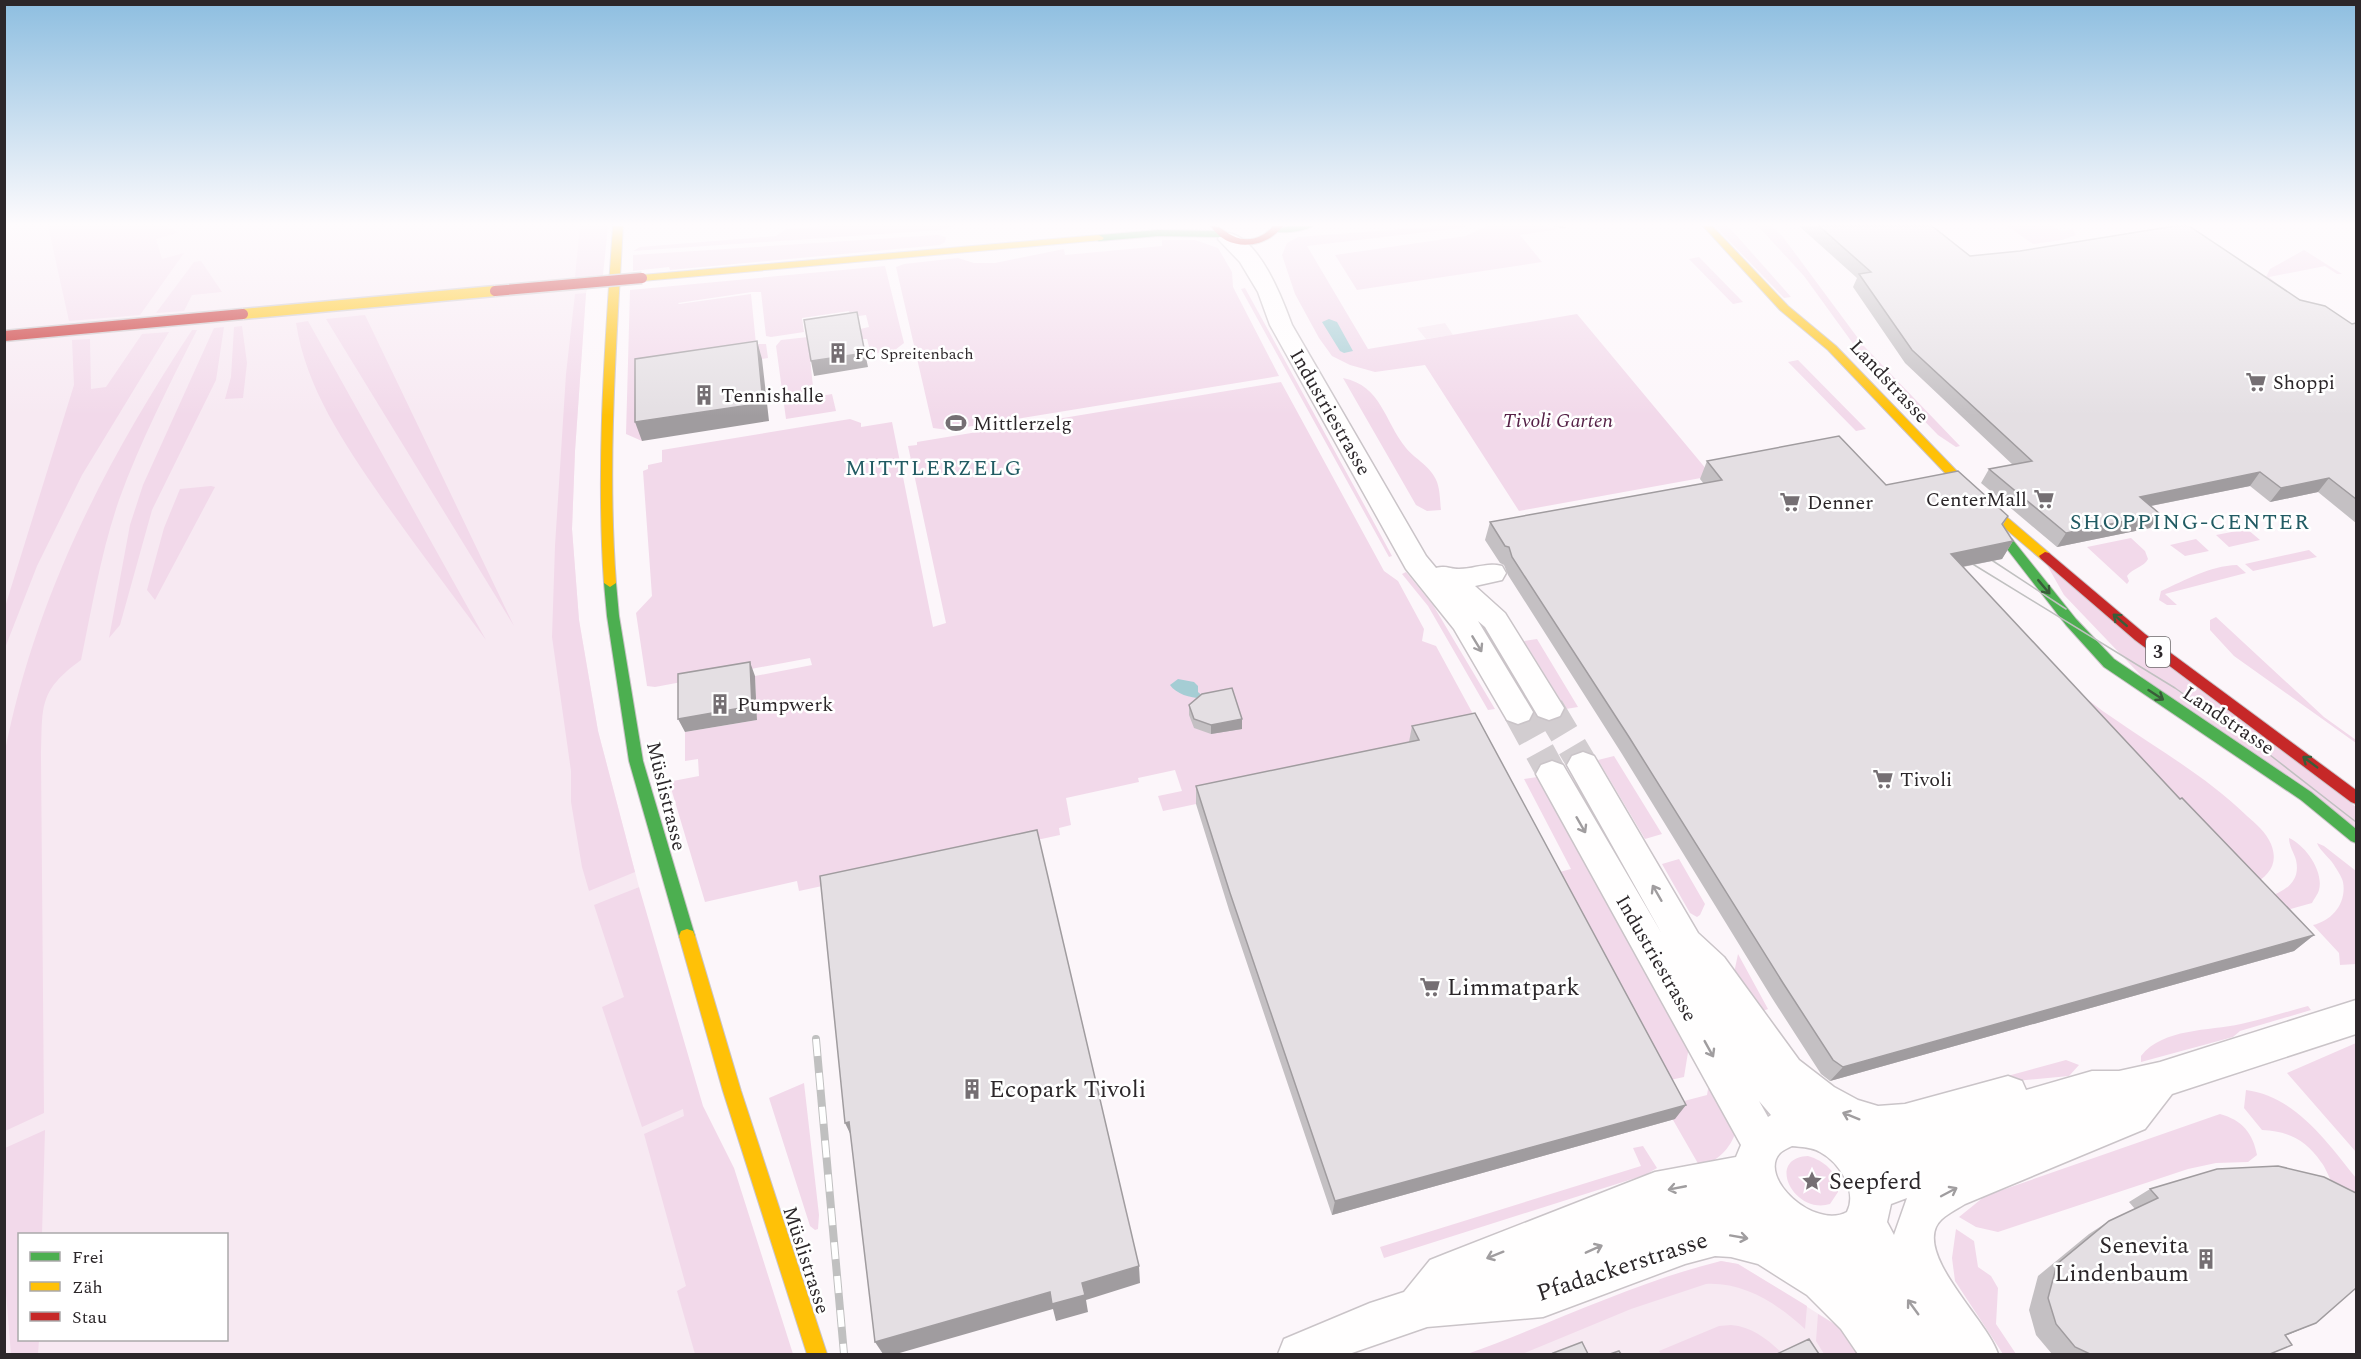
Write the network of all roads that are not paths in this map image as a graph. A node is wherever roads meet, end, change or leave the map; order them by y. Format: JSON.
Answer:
{"nodes":[{"id":1,"x":516,"y":289,"type":"edge"},
{"id":2,"x":614,"y":289,"type":"edge"},
{"id":3,"x":1267,"y":289,"type":"edge"},
{"id":4,"x":1767,"y":289,"type":"edge"},
{"id":5,"x":1269,"y":292,"type":"joint"},
{"id":6,"x":1812,"y":314,"type":"dead end"},
{"id":7,"x":4,"y":336,"type":"edge"},
{"id":8,"x":1832,"y":348,"type":"junction"},
{"id":9,"x":1971,"y":493,"type":"junction"},
{"id":10,"x":1419,"y":557,"type":"junction"},
{"id":11,"x":1492,"y":573,"type":"junction"},
{"id":12,"x":1448,"y":588,"type":"junction"},
{"id":13,"x":1495,"y":620,"type":"junction"},
{"id":14,"x":1549,"y":708,"type":"tunnel mouth"},
{"id":15,"x":1518,"y":712,"type":"tunnel mouth"},
{"id":16,"x":2356,"y":798,"type":"edge"},
{"id":17,"x":2356,"y":837,"type":"edge"},
{"id":18,"x":2356,"y":1017,"type":"edge"},
{"id":19,"x":2160,"y":1080,"type":"junction"},
{"id":20,"x":2105,"y":1089,"type":"junction"},
{"id":21,"x":1814,"y":1114,"type":"junction"},
{"id":22,"x":1851,"y":1152,"type":"junction"},
{"id":23,"x":1758,"y":1158,"type":"junction"},
{"id":24,"x":1868,"y":1207,"type":"junction"},
{"id":25,"x":1774,"y":1210,"type":"junction"},
{"id":26,"x":1803,"y":1246,"type":"junction"},
{"id":27,"x":1419,"y":1306,"type":"junction"},
{"id":28,"x":817,"y":1354,"type":"edge"},
{"id":29,"x":1299,"y":1354,"type":"edge"},
{"id":30,"x":1884,"y":1354,"type":"edge"},
{"id":31,"x":1911,"y":1354,"type":"edge"},
{"id":32,"x":1947,"y":1354,"type":"edge"},
{"id":33,"x":1977,"y":1354,"type":"edge"}],
"edges":[{"from":1,"to":7,"type":"street","bridge":true},
{"from":2,"to":28,"type":"street","name":"Müslistrasse"},
{"from":3,"to":5,"type":"street","name":"Industriestrasse"},
{"from":4,"to":8,"type":"street","name":"Landstrasse","number":"3"},
{"from":5,"to":10,"type":"street","name":"Industriestrasse"},
{"from":6,"to":8,"type":"street","name":"Landstrasse","number":"3"},
{"from":8,"to":9,"type":"street","name":"Landstrasse","number":"3"},
{"from":16,"to":9,"type":"street","name":"Landstrasse","number":"3","one_way":true},
{"from":9,"to":17,"type":"street","name":"Landstrasse","number":"3","one_way":true},
{"from":10,"to":11,"type":"street"},
{"from":10,"to":12,"type":"street","name":"Industriestrasse"},
{"from":11,"to":12,"type":"street"},
{"from":11,"to":13,"type":"street"},
{"from":12,"to":13,"type":"street","name":"Industriestrasse"},
{"from":12,"to":15,"type":"street","name":"Industriestrasse","one_way":true},
{"from":13,"to":14,"type":"street","name":"Industriestrasse"},
{"from":18,"to":19,"type":"street"},
{"from":19,"to":20,"type":"street"},
{"from":33,"to":19,"type":"street","one_way":true},
{"from":20,"to":21,"type":"street","one_way":true},
{"from":20,"to":22,"type":"street"},
{"from":20,"to":24,"type":"street"},
{"from":21,"to":22,"type":"street"},
{"from":21,"to":23,"type":"street","name":"Pfadackerstrasse"},
{"from":21,"to":23,"type":"street","name":"Industriestrasse","one_way":true},
{"from":22,"to":24,"type":"street"},
{"from":23,"to":25,"type":"street","name":"Industriestrasse"},
{"from":23,"to":27,"type":"street","name":"Pfadackerstrasse","one_way":true},
{"from":24,"to":26,"type":"street"},
{"from":32,"to":24,"type":"street","one_way":true},
{"from":25,"to":26,"type":"street"},
{"from":27,"to":25,"type":"street","name":"Pfadackerstrasse","one_way":true},
{"from":27,"to":26,"type":"street","name":"Pfadackerstrasse","one_way":true},
{"from":26,"to":30,"type":"street"},
{"from":26,"to":31,"type":"street"},
{"from":27,"to":29,"type":"street","name":"Pfadackerstrasse"}]}
